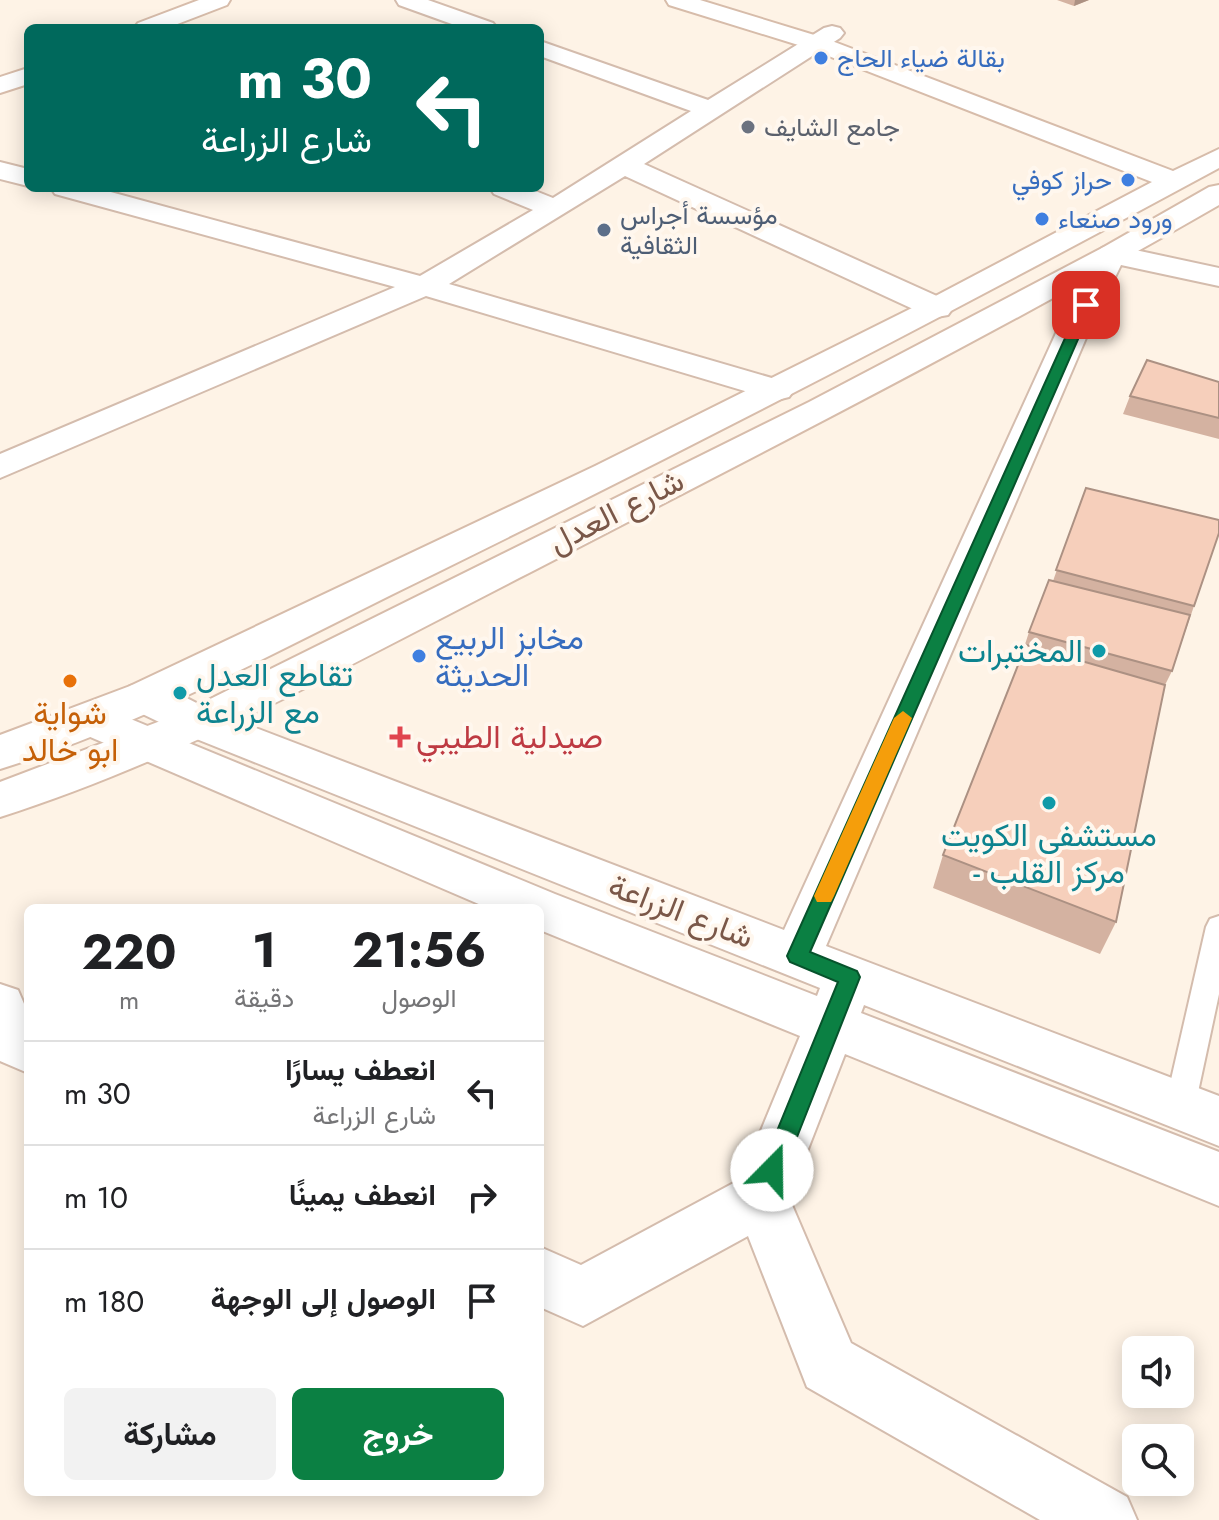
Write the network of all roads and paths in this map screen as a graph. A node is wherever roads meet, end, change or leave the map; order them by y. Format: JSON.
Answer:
{"nodes":[{"id":1,"x":219,"y":0,"type":"edge"},
{"id":2,"x":407,"y":0,"type":"edge"},
{"id":3,"x":677,"y":0,"type":"edge"},
{"id":4,"x":724,"y":0,"type":"edge"},
{"id":5,"x":156,"y":24,"type":"edge"},
{"id":6,"x":467,"y":24,"type":"edge"},
{"id":7,"x":824,"y":38,"type":"junction"},
{"id":8,"x":544,"y":49,"type":"edge"},
{"id":9,"x":24,"y":77,"type":"edge"},
{"id":10,"x":0,"y":86,"type":"edge"},
{"id":11,"x":711,"y":110,"type":"junction"},
{"id":12,"x":623,"y":165,"type":"junction"},
{"id":13,"x":0,"y":170,"type":"edge"},
{"id":14,"x":1202,"y":175,"type":"edge"},
{"id":15,"x":24,"y":177,"type":"edge"},
{"id":16,"x":80,"y":192,"type":"edge"},
{"id":17,"x":514,"y":192,"type":"edge"},
{"id":18,"x":555,"y":209,"type":"junction"},
{"id":19,"x":1112,"y":254,"type":"junction"},
{"id":20,"x":1219,"y":277,"type":"edge"},
{"id":21,"x":424,"y":286,"type":"junction"},
{"id":22,"x":937,"y":308,"type":"junction"},
{"id":23,"x":777,"y":390,"type":"junction"},
{"id":24,"x":0,"y":467,"type":"edge"},
{"id":25,"x":145,"y":697,"type":"junction"},
{"id":26,"x":89,"y":719,"type":"junction"},
{"id":27,"x":199,"y":723,"type":"junction"},
{"id":28,"x":146,"y":744,"type":"junction"},
{"id":29,"x":0,"y":753,"type":"edge"},
{"id":30,"x":0,"y":800,"type":"edge"},
{"id":31,"x":529,"y":904,"type":"edge"},
{"id":32,"x":544,"y":910,"type":"edge"},
{"id":33,"x":1219,"y":927,"type":"edge"},
{"id":34,"x":797,"y":956,"type":"junction"},
{"id":35,"x":1214,"y":975,"type":"edge"},
{"id":36,"x":840,"y":1002,"type":"junction"},
{"id":37,"x":0,"y":1006,"type":"edge"},
{"id":38,"x":24,"y":1048,"type":"edge"},
{"id":39,"x":1200,"y":1114,"type":"edge"},
{"id":40,"x":1219,"y":1179,"type":"edge"},
{"id":41,"x":761,"y":1198,"type":"junction"},
{"id":42,"x":544,"y":1278,"type":"edge"},
{"id":43,"x":1104,"y":1520,"type":"edge"}],
"edges":[{"from":1,"to":5,"type":"street"},
{"from":2,"to":6,"type":"street"},
{"from":3,"to":7,"type":"street"},
{"from":4,"to":7,"type":"street"},
{"from":7,"to":11,"type":"street"},
{"from":7,"to":14,"type":"street"},
{"from":8,"to":11,"type":"street"},
{"from":9,"to":10,"type":"street"},
{"from":11,"to":12,"type":"street"},
{"from":12,"to":18,"type":"street"},
{"from":12,"to":22,"type":"street"},
{"from":13,"to":15,"type":"street"},
{"from":14,"to":19,"type":"street","name":"شارع العدل"},
{"from":14,"to":22,"type":"street","name":"شارع العدل"},
{"from":16,"to":21,"type":"street"},
{"from":17,"to":18,"type":"street"},
{"from":18,"to":21,"type":"street"},
{"from":19,"to":20,"type":"street"},
{"from":19,"to":27,"type":"street","name":"شارع العدل"},
{"from":19,"to":34,"type":"street"},
{"from":21,"to":23,"type":"street"},
{"from":21,"to":24,"type":"street"},
{"from":22,"to":23,"type":"street","name":"شارع العدل"},
{"from":23,"to":25,"type":"street","name":"شارع العدل"},
{"from":25,"to":26,"type":"street","name":"شارع العدل"},
{"from":25,"to":27,"type":"street","name":"شارع الزراعة"},
{"from":26,"to":28,"type":"street","name":"شارع الزراعة"},
{"from":26,"to":29,"type":"street","name":"شارع العدل"},
{"from":27,"to":28,"type":"street","name":"شارع العدل"},
{"from":27,"to":34,"type":"street","name":"شارع الزراعة"},
{"from":28,"to":30,"type":"street","name":"شارع العدل"},
{"from":28,"to":31,"type":"street","name":"شارع الزراعة"},
{"from":32,"to":36,"type":"street","name":"شارع الزراعة"},
{"from":33,"to":35,"type":"lane"},
{"from":34,"to":36,"type":"street","name":"شارع الزراعة"},
{"from":35,"to":39,"type":"lane"},
{"from":36,"to":39,"type":"street","name":"شارع الزراعة"},
{"from":36,"to":40,"type":"street","name":"شارع الزراعة"},
{"from":36,"to":41,"type":"street"},
{"from":37,"to":38,"type":"street"},
{"from":41,"to":42,"type":"street"},
{"from":41,"to":43,"type":"street"}]}
